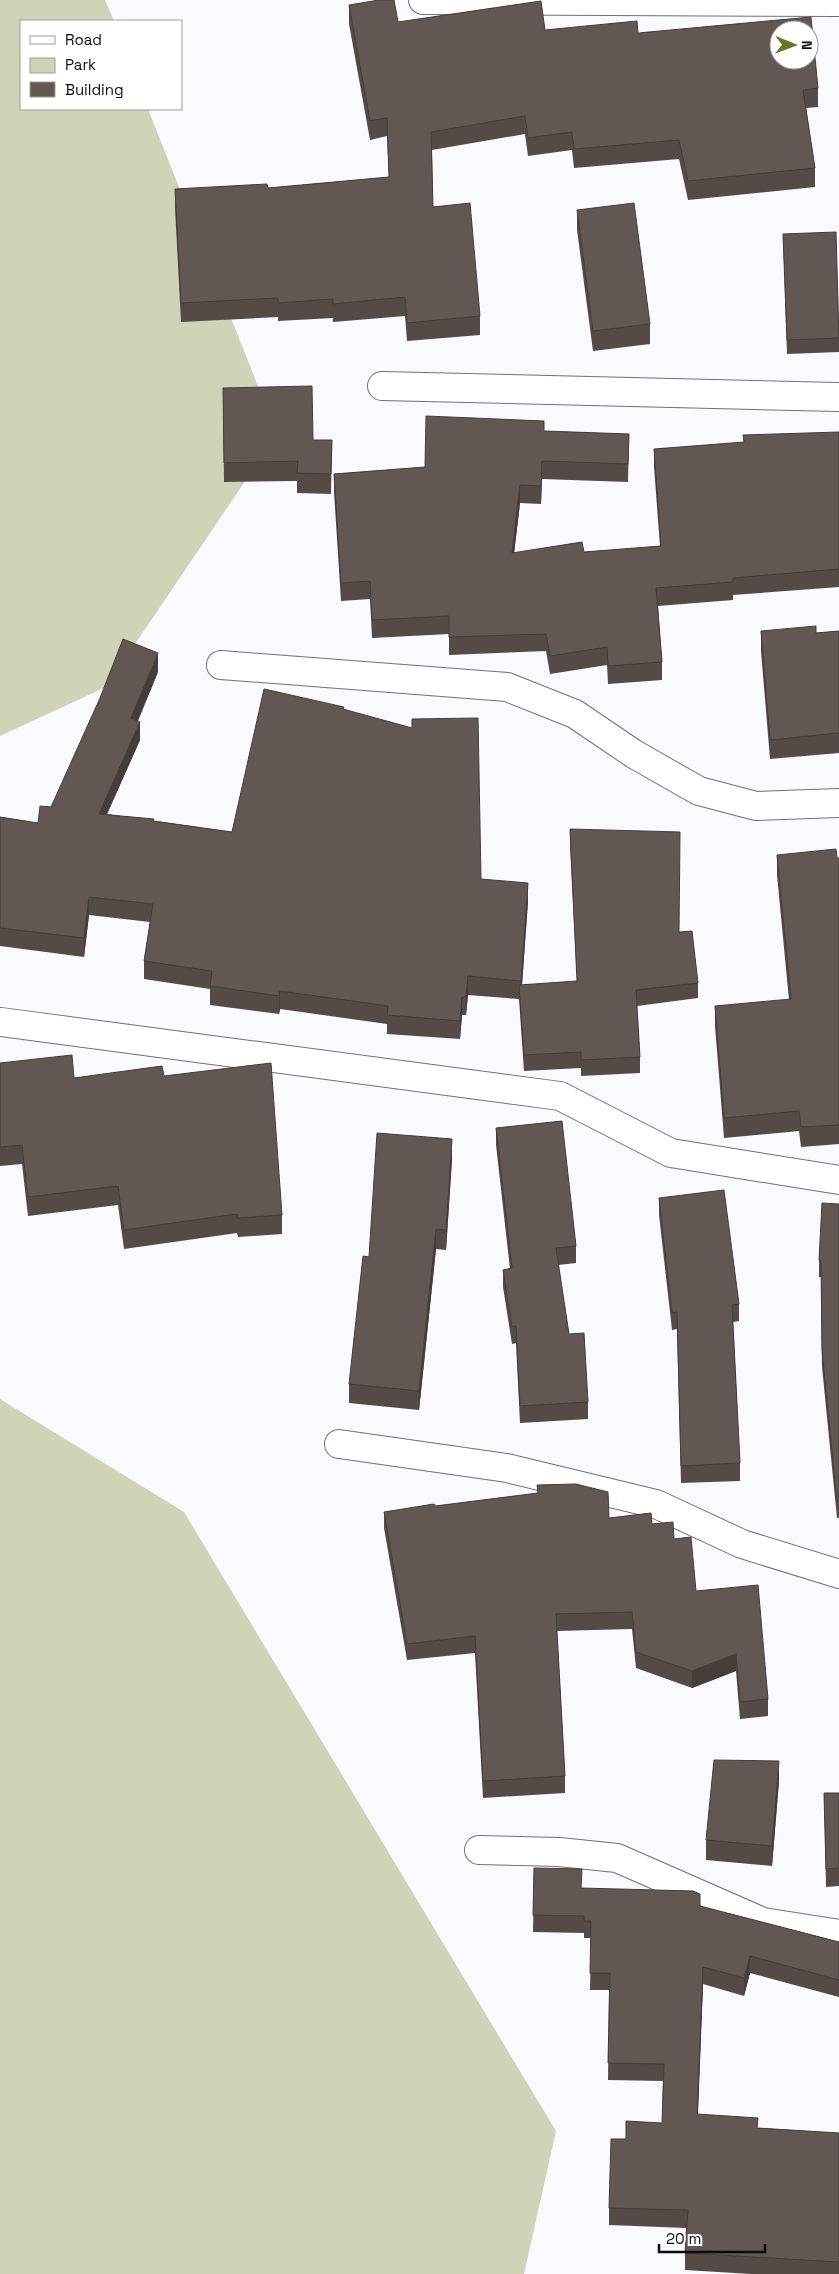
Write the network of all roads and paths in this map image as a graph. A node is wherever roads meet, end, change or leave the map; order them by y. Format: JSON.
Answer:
{"nodes":[{"id":1,"x":423,"y":0,"type":"edge"},
{"id":2,"x":839,"y":2,"type":"edge"},
{"id":3,"x":382,"y":386,"type":"dead end"},
{"id":4,"x":839,"y":397,"type":"edge"},
{"id":5,"x":221,"y":665,"type":"dead end"},
{"id":6,"x":839,"y":803,"type":"edge"},
{"id":7,"x":1,"y":1022,"type":"edge"},
{"id":8,"x":839,"y":1180,"type":"edge"},
{"id":9,"x":339,"y":1444,"type":"dead end"},
{"id":10,"x":839,"y":1574,"type":"edge"},
{"id":11,"x":479,"y":1850,"type":"dead end"},
{"id":12,"x":839,"y":1934,"type":"edge"}],
"edges":[{"from":1,"to":2,"type":"street"},
{"from":3,"to":4,"type":"street"},
{"from":5,"to":6,"type":"street"},
{"from":7,"to":8,"type":"street"},
{"from":9,"to":10,"type":"street"},
{"from":11,"to":12,"type":"street"}]}
